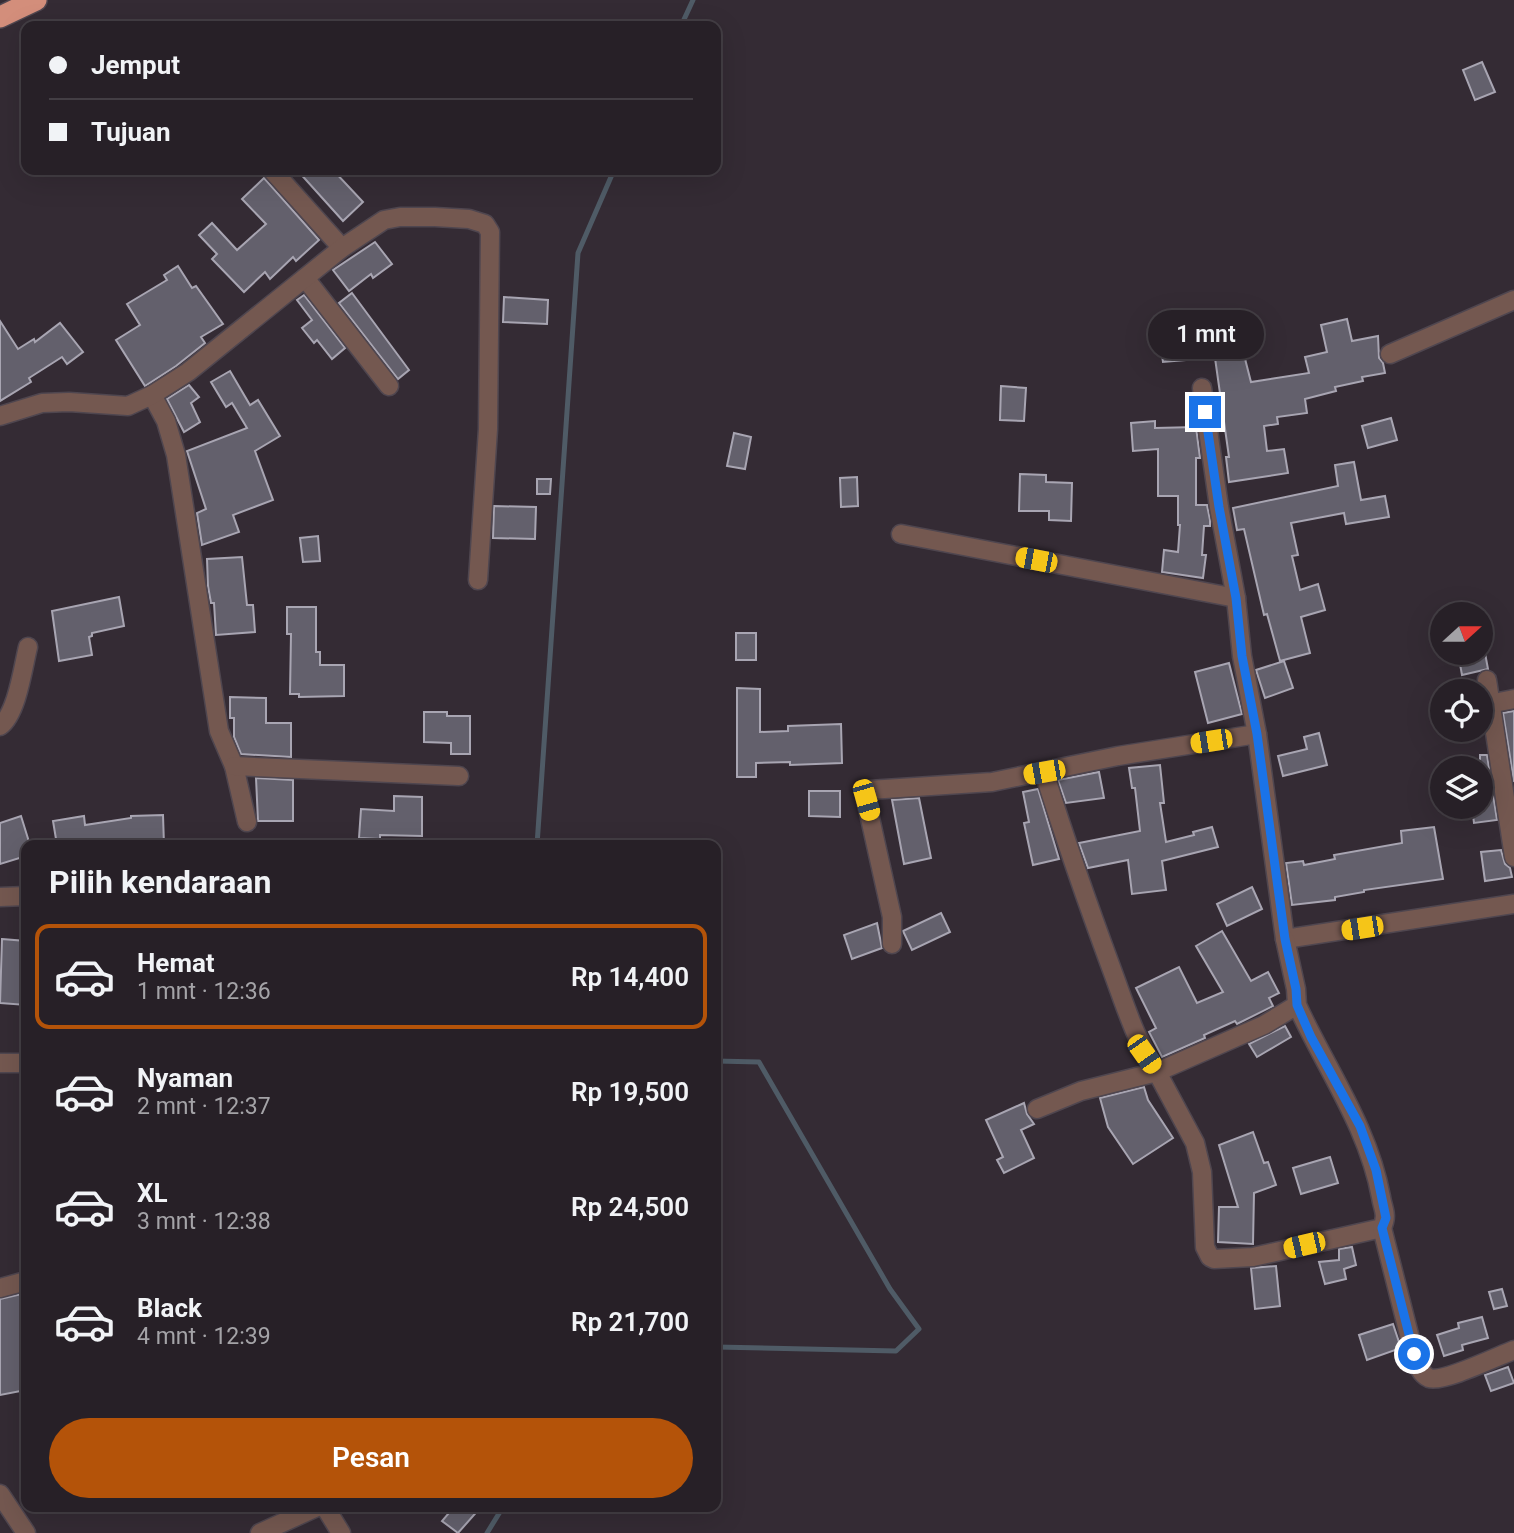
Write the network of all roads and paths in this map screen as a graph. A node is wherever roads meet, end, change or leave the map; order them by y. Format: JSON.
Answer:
{"nodes":[{"id":1,"x":36,"y":0,"type":"edge"},
{"id":2,"x":0,"y":17,"type":"edge"},
{"id":3,"x":276,"y":175,"type":"edge"},
{"id":4,"x":342,"y":248,"type":"junction"},
{"id":5,"x":305,"y":278,"type":"junction"},
{"id":6,"x":1514,"y":299,"type":"edge"},
{"id":7,"x":1390,"y":354,"type":"dead end"},
{"id":8,"x":388,"y":386,"type":"dead end"},
{"id":9,"x":1202,"y":388,"type":"dead end"},
{"id":10,"x":152,"y":395,"type":"junction"},
{"id":11,"x":0,"y":416,"type":"edge"},
{"id":12,"x":901,"y":534,"type":"dead end"},
{"id":13,"x":478,"y":580,"type":"dead end"},
{"id":14,"x":1236,"y":598,"type":"junction"},
{"id":15,"x":28,"y":647,"type":"dead end"},
{"id":16,"x":1514,"y":699,"type":"edge"},
{"id":17,"x":1493,"y":703,"type":"edge"},
{"id":18,"x":0,"y":726,"type":"edge"},
{"id":19,"x":1493,"y":728,"type":"edge"},
{"id":20,"x":1257,"y":734,"type":"junction"},
{"id":21,"x":234,"y":766,"type":"junction"},
{"id":22,"x":1044,"y":772,"type":"junction"},
{"id":23,"x":459,"y":776,"type":"dead end"},
{"id":24,"x":247,"y":822,"type":"dead end"},
{"id":25,"x":1514,"y":857,"type":"edge"},
{"id":26,"x":21,"y":896,"type":"edge"},
{"id":27,"x":0,"y":897,"type":"edge"},
{"id":28,"x":1514,"y":904,"type":"edge"},
{"id":29,"x":1285,"y":939,"type":"junction"},
{"id":30,"x":892,"y":944,"type":"dead end"},
{"id":31,"x":1297,"y":1005,"type":"junction"},
{"id":32,"x":0,"y":1063,"type":"edge"},
{"id":33,"x":21,"y":1063,"type":"edge"},
{"id":34,"x":1157,"y":1072,"type":"junction"},
{"id":35,"x":1037,"y":1109,"type":"dead end"},
{"id":36,"x":1382,"y":1228,"type":"junction"},
{"id":37,"x":21,"y":1282,"type":"edge"},
{"id":38,"x":0,"y":1288,"type":"edge"},
{"id":39,"x":1514,"y":1350,"type":"edge"},
{"id":40,"x":0,"y":1494,"type":"edge"},
{"id":41,"x":306,"y":1512,"type":"edge"},
{"id":42,"x":328,"y":1512,"type":"edge"},
{"id":43,"x":26,"y":1533,"type":"edge"},
{"id":44,"x":260,"y":1533,"type":"edge"},
{"id":45,"x":341,"y":1533,"type":"edge"}],
"edges":[{"from":1,"to":2,"type":"highway"},
{"from":3,"to":4,"type":"street"},
{"from":4,"to":5,"type":"street"},
{"from":4,"to":13,"type":"street"},
{"from":5,"to":8,"type":"street"},
{"from":5,"to":10,"type":"street"},
{"from":6,"to":7,"type":"street"},
{"from":9,"to":14,"type":"street"},
{"from":10,"to":11,"type":"street"},
{"from":10,"to":21,"type":"street"},
{"from":12,"to":14,"type":"street"},
{"from":14,"to":20,"type":"street"},
{"from":15,"to":18,"type":"street"},
{"from":16,"to":17,"type":"street"},
{"from":19,"to":25,"type":"street"},
{"from":20,"to":22,"type":"street"},
{"from":20,"to":29,"type":"street"},
{"from":21,"to":23,"type":"street"},
{"from":21,"to":24,"type":"street"},
{"from":22,"to":30,"type":"street"},
{"from":22,"to":34,"type":"street"},
{"from":26,"to":27,"type":"street"},
{"from":28,"to":29,"type":"street"},
{"from":29,"to":31,"type":"street"},
{"from":31,"to":34,"type":"street"},
{"from":31,"to":36,"type":"street"},
{"from":32,"to":33,"type":"street"},
{"from":34,"to":35,"type":"street"},
{"from":34,"to":36,"type":"street"},
{"from":36,"to":39,"type":"street"},
{"from":37,"to":38,"type":"street"},
{"from":40,"to":43,"type":"street"},
{"from":41,"to":44,"type":"street"},
{"from":42,"to":45,"type":"street"}]}
